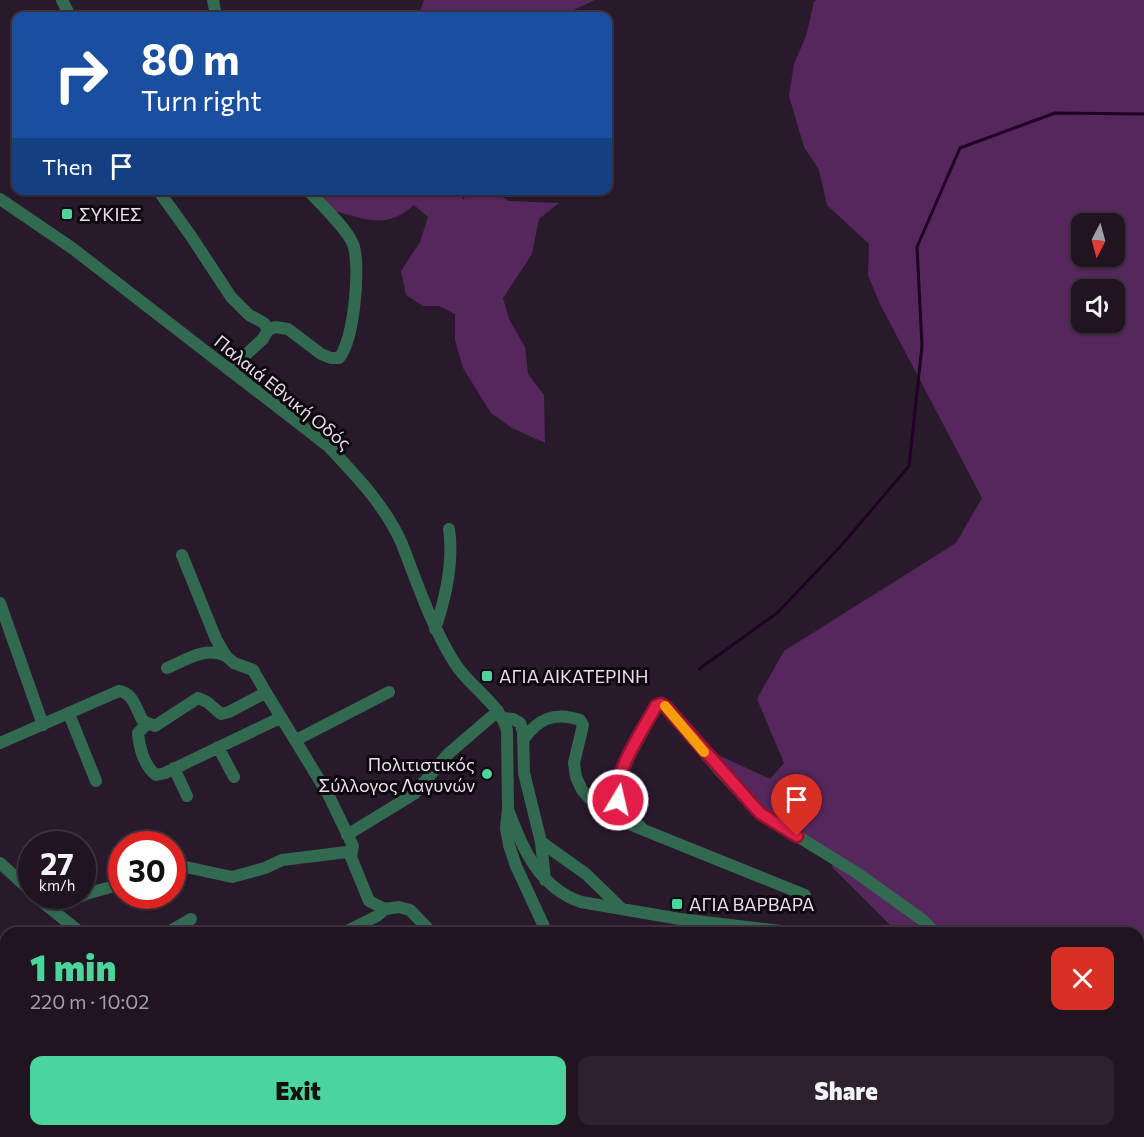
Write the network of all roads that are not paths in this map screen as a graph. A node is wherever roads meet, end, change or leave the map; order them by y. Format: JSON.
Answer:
{"nodes":[{"id":1,"x":162,"y":195,"type":"edge"},
{"id":2,"x":312,"y":195,"type":"edge"},
{"id":3,"x":0,"y":199,"type":"edge"},
{"id":4,"x":268,"y":330,"type":"junction"},
{"id":5,"x":229,"y":370,"type":"junction"},
{"id":6,"x":449,"y":529,"type":"dead end"},
{"id":7,"x":182,"y":555,"type":"dead end"},
{"id":8,"x":0,"y":603,"type":"edge"},
{"id":9,"x":435,"y":629,"type":"junction"},
{"id":10,"x":226,"y":656,"type":"junction"},
{"id":11,"x":167,"y":668,"type":"dead end"},
{"id":12,"x":265,"y":691,"type":"junction"},
{"id":13,"x":389,"y":692,"type":"dead end"},
{"id":14,"x":69,"y":714,"type":"junction"},
{"id":15,"x":500,"y":714,"type":"junction"},
{"id":16,"x":280,"y":717,"type":"junction"},
{"id":17,"x":147,"y":724,"type":"junction"},
{"id":18,"x":43,"y":725,"type":"junction"},
{"id":19,"x":296,"y":740,"type":"junction"},
{"id":20,"x":523,"y":740,"type":"junction"},
{"id":21,"x":0,"y":743,"type":"edge"},
{"id":22,"x":218,"y":747,"type":"junction"},
{"id":23,"x":174,"y":768,"type":"junction"},
{"id":24,"x":234,"y":777,"type":"dead end"},
{"id":25,"x":96,"y":781,"type":"dead end"},
{"id":26,"x":187,"y":796,"type":"dead end"},
{"id":27,"x":508,"y":808,"type":"junction"},
{"id":28,"x":644,"y":830,"type":"junction"},
{"id":29,"x":347,"y":835,"type":"junction"},
{"id":30,"x":541,"y":842,"type":"junction"},
{"id":31,"x":351,"y":857,"type":"junction"},
{"id":32,"x":0,"y":863,"type":"edge"},
{"id":33,"x":186,"y":867,"type":"edge"},
{"id":34,"x":18,"y":879,"type":"edge"},
{"id":35,"x":545,"y":881,"type":"junction"},
{"id":36,"x":805,"y":895,"type":"dead end"},
{"id":37,"x":52,"y":909,"type":"edge"},
{"id":38,"x":385,"y":909,"type":"junction"},
{"id":39,"x":622,"y":909,"type":"junction"},
{"id":40,"x":191,"y":919,"type":"dead end"},
{"id":41,"x":680,"y":919,"type":"junction"},
{"id":42,"x":74,"y":927,"type":"edge"},
{"id":43,"x":177,"y":927,"type":"edge"},
{"id":44,"x":355,"y":927,"type":"edge"},
{"id":45,"x":426,"y":927,"type":"edge"},
{"id":46,"x":544,"y":927,"type":"edge"},
{"id":47,"x":689,"y":927,"type":"edge"},
{"id":48,"x":748,"y":927,"type":"edge"},
{"id":49,"x":930,"y":927,"type":"edge"}],
"edges":[{"from":1,"to":4,"type":"street"},
{"from":2,"to":4,"type":"street"},
{"from":3,"to":5,"type":"street","name":"Παλαιά Εθνική Οδός"},
{"from":4,"to":5,"type":"street"},
{"from":5,"to":9,"type":"street","name":"Παλαιά Εθνική Οδός"},
{"from":6,"to":9,"type":"street"},
{"from":7,"to":10,"type":"street"},
{"from":8,"to":18,"type":"street"},
{"from":9,"to":15,"type":"street","name":"Παλαιά Εθνική Οδός"},
{"from":10,"to":11,"type":"street"},
{"from":10,"to":12,"type":"street"},
{"from":12,"to":16,"type":"street"},
{"from":12,"to":17,"type":"street"},
{"from":13,"to":19,"type":"street"},
{"from":14,"to":17,"type":"street"},
{"from":14,"to":18,"type":"street"},
{"from":14,"to":25,"type":"street"},
{"from":15,"to":20,"type":"street","name":"Παλαιά Εθνική Οδός"},
{"from":15,"to":27,"type":"street"},
{"from":15,"to":29,"type":"street"},
{"from":16,"to":19,"type":"street"},
{"from":16,"to":22,"type":"street"},
{"from":17,"to":23,"type":"street"},
{"from":18,"to":21,"type":"street"},
{"from":19,"to":29,"type":"street"},
{"from":20,"to":28,"type":"street"},
{"from":20,"to":30,"type":"street"},
{"from":22,"to":23,"type":"street"},
{"from":22,"to":24,"type":"street"},
{"from":23,"to":26,"type":"street"},
{"from":27,"to":35,"type":"street"},
{"from":27,"to":46,"type":"street"},
{"from":28,"to":36,"type":"street"},
{"from":28,"to":49,"type":"street"},
{"from":29,"to":31,"type":"street"},
{"from":30,"to":35,"type":"street"},
{"from":30,"to":39,"type":"street"},
{"from":31,"to":33,"type":"street"},
{"from":31,"to":38,"type":"street"},
{"from":32,"to":34,"type":"street"},
{"from":35,"to":39,"type":"street"},
{"from":37,"to":42,"type":"street"},
{"from":38,"to":44,"type":"street"},
{"from":38,"to":45,"type":"street"},
{"from":39,"to":41,"type":"street"},
{"from":40,"to":43,"type":"street"},
{"from":41,"to":47,"type":"street"},
{"from":41,"to":48,"type":"street"}]}
